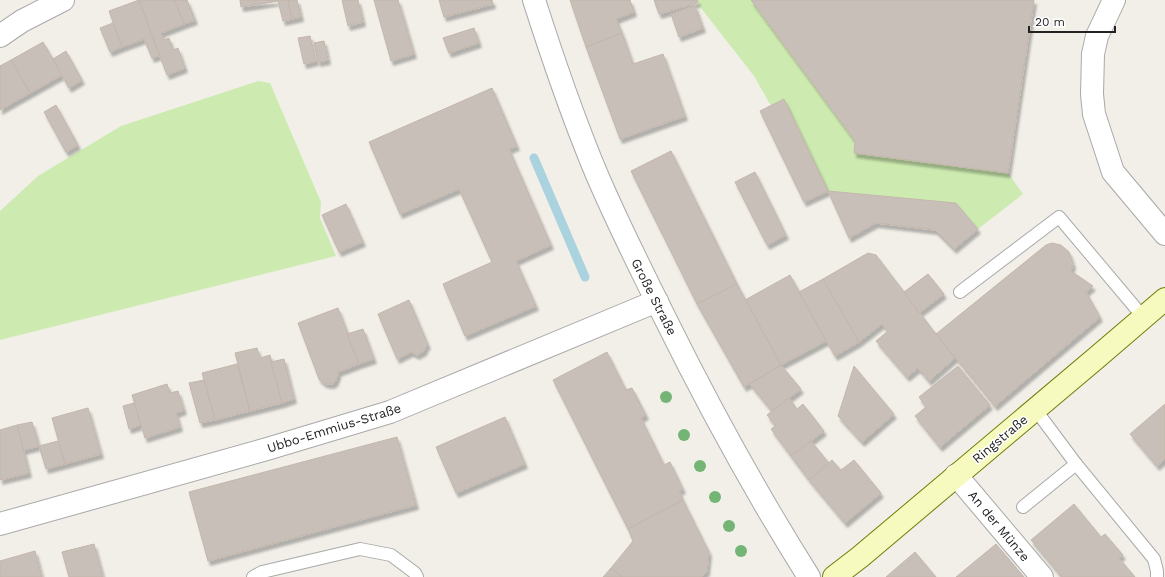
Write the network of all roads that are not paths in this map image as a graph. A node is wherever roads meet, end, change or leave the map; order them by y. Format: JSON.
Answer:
{"nodes":[{"id":1,"x":63,"y":0,"type":"edge"},
{"id":2,"x":534,"y":0,"type":"edge"},
{"id":3,"x":1114,"y":0,"type":"edge"},
{"id":4,"x":0,"y":36,"type":"edge"},
{"id":5,"x":1165,"y":234,"type":"edge"},
{"id":6,"x":960,"y":292,"type":"dead end"},
{"id":7,"x":1165,"y":299,"type":"edge"},
{"id":8,"x":657,"y":301,"type":"junction"},
{"id":9,"x":1144,"y":318,"type":"junction"},
{"id":10,"x":1035,"y":409,"type":"junction"},
{"id":11,"x":1076,"y":464,"type":"junction"},
{"id":12,"x":956,"y":475,"type":"junction"},
{"id":13,"x":1023,"y":507,"type":"dead end"},
{"id":14,"x":0,"y":524,"type":"edge"},
{"id":15,"x":253,"y":577,"type":"edge"},
{"id":16,"x":417,"y":577,"type":"edge"},
{"id":17,"x":809,"y":577,"type":"edge"},
{"id":18,"x":834,"y":577,"type":"edge"},
{"id":19,"x":1042,"y":577,"type":"edge"},
{"id":20,"x":1157,"y":577,"type":"edge"}],
"edges":[{"from":1,"to":4,"type":"street"},
{"from":2,"to":8,"type":"street","name":"Große Straße"},
{"from":3,"to":5,"type":"street"},
{"from":6,"to":9,"type":"lane"},
{"from":7,"to":9,"type":"street","name":"Ringstraße"},
{"from":8,"to":14,"type":"street","name":"Ubbo-Emmius-Straße"},
{"from":8,"to":17,"type":"street","name":"Große Straße"},
{"from":9,"to":10,"type":"street","name":"Ringstraße"},
{"from":10,"to":11,"type":"lane"},
{"from":10,"to":12,"type":"street","name":"Ringstraße"},
{"from":11,"to":13,"type":"lane"},
{"from":11,"to":20,"type":"lane"},
{"from":12,"to":18,"type":"street","name":"Ringstraße"},
{"from":12,"to":19,"type":"street","name":"An der Münze"},
{"from":15,"to":16,"type":"lane"}]}
